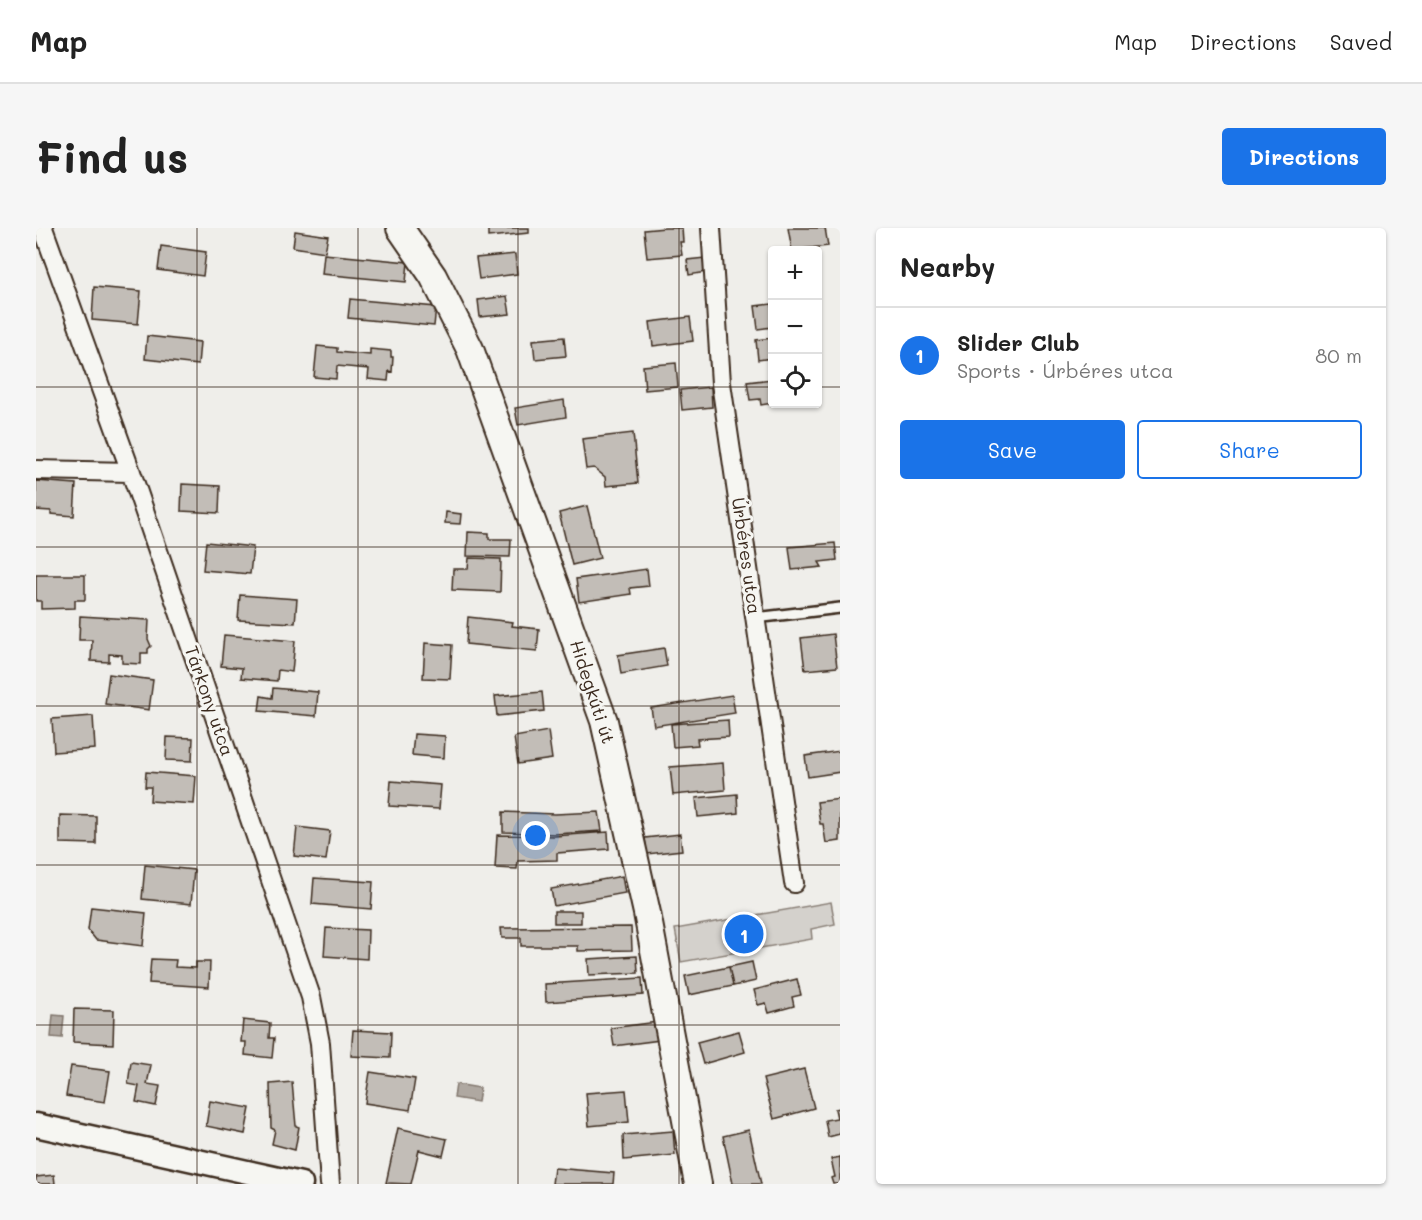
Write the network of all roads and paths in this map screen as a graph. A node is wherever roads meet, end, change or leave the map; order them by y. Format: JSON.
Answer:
{"nodes":[{"id":1,"x":43,"y":228,"type":"edge"},
{"id":2,"x":400,"y":228,"type":"edge"},
{"id":3,"x":711,"y":228,"type":"edge"},
{"id":4,"x":36,"y":470,"type":"edge"},
{"id":5,"x":131,"y":472,"type":"junction"},
{"id":6,"x":840,"y":608,"type":"edge"},
{"id":7,"x":755,"y":618,"type":"junction"},
{"id":8,"x":794,"y":883,"type":"dead end"},
{"id":9,"x":36,"y":1125,"type":"edge"},
{"id":10,"x":301,"y":1184,"type":"edge"},
{"id":11,"x":330,"y":1184,"type":"edge"},
{"id":12,"x":698,"y":1184,"type":"edge"}],
"edges":[{"from":1,"to":5,"type":"street","name":"Tárkony utca"},
{"from":2,"to":12,"type":"main road","name":"Hidegkúti út"},
{"from":3,"to":7,"type":"street","name":"Úrbéres utca"},
{"from":4,"to":5,"type":"street"},
{"from":5,"to":11,"type":"street","name":"Tárkony utca"},
{"from":6,"to":7,"type":"lane"},
{"from":7,"to":8,"type":"street","name":"Úrbéres utca"},
{"from":9,"to":10,"type":"street"}]}
